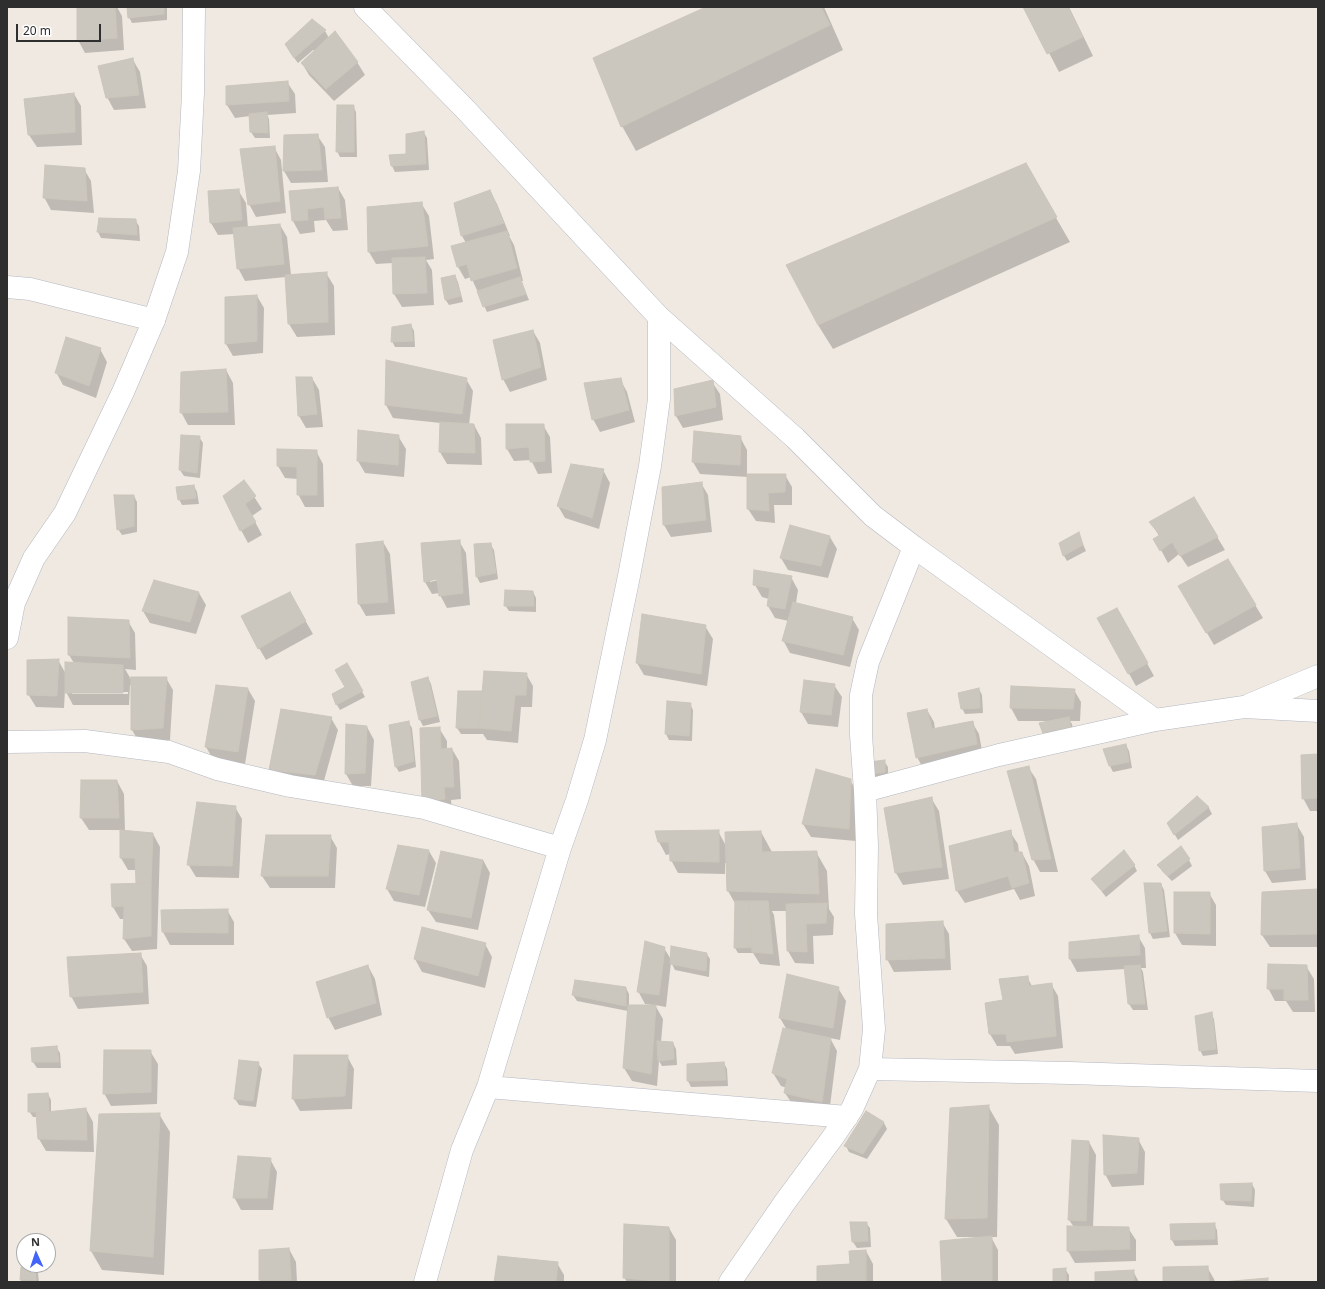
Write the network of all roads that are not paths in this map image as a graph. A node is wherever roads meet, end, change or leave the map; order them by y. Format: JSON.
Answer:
{"nodes":[{"id":1,"x":194,"y":7,"type":"edge"},
{"id":2,"x":365,"y":7,"type":"edge"},
{"id":3,"x":7,"y":287,"type":"edge"},
{"id":4,"x":659,"y":317,"type":"junction"},
{"id":5,"x":154,"y":320,"type":"junction"},
{"id":6,"x":914,"y":547,"type":"junction"},
{"id":7,"x":7,"y":638,"type":"edge"},
{"id":8,"x":1318,"y":676,"type":"edge"},
{"id":9,"x":1244,"y":707,"type":"junction"},
{"id":10,"x":1318,"y":711,"type":"edge"},
{"id":11,"x":1155,"y":720,"type":"junction"},
{"id":12,"x":7,"y":742,"type":"edge"},
{"id":13,"x":865,"y":791,"type":"junction"},
{"id":14,"x":560,"y":848,"type":"junction"},
{"id":15,"x":870,"y":1069,"type":"junction"},
{"id":16,"x":1318,"y":1081,"type":"edge"},
{"id":17,"x":488,"y":1087,"type":"junction"},
{"id":18,"x":847,"y":1117,"type":"junction"},
{"id":19,"x":425,"y":1282,"type":"edge"},
{"id":20,"x":730,"y":1282,"type":"edge"}],
"edges":[{"from":1,"to":5,"type":"street"},
{"from":2,"to":4,"type":"street"},
{"from":3,"to":5,"type":"street"},
{"from":4,"to":6,"type":"street"},
{"from":4,"to":14,"type":"street"},
{"from":5,"to":7,"type":"street"},
{"from":6,"to":11,"type":"street"},
{"from":6,"to":13,"type":"street"},
{"from":8,"to":9,"type":"street"},
{"from":9,"to":10,"type":"street"},
{"from":9,"to":11,"type":"street"},
{"from":11,"to":13,"type":"street"},
{"from":12,"to":14,"type":"street"},
{"from":13,"to":15,"type":"street"},
{"from":14,"to":17,"type":"street"},
{"from":15,"to":16,"type":"street"},
{"from":15,"to":18,"type":"street"},
{"from":17,"to":18,"type":"street"},
{"from":17,"to":19,"type":"street"},
{"from":18,"to":20,"type":"street"}]}
